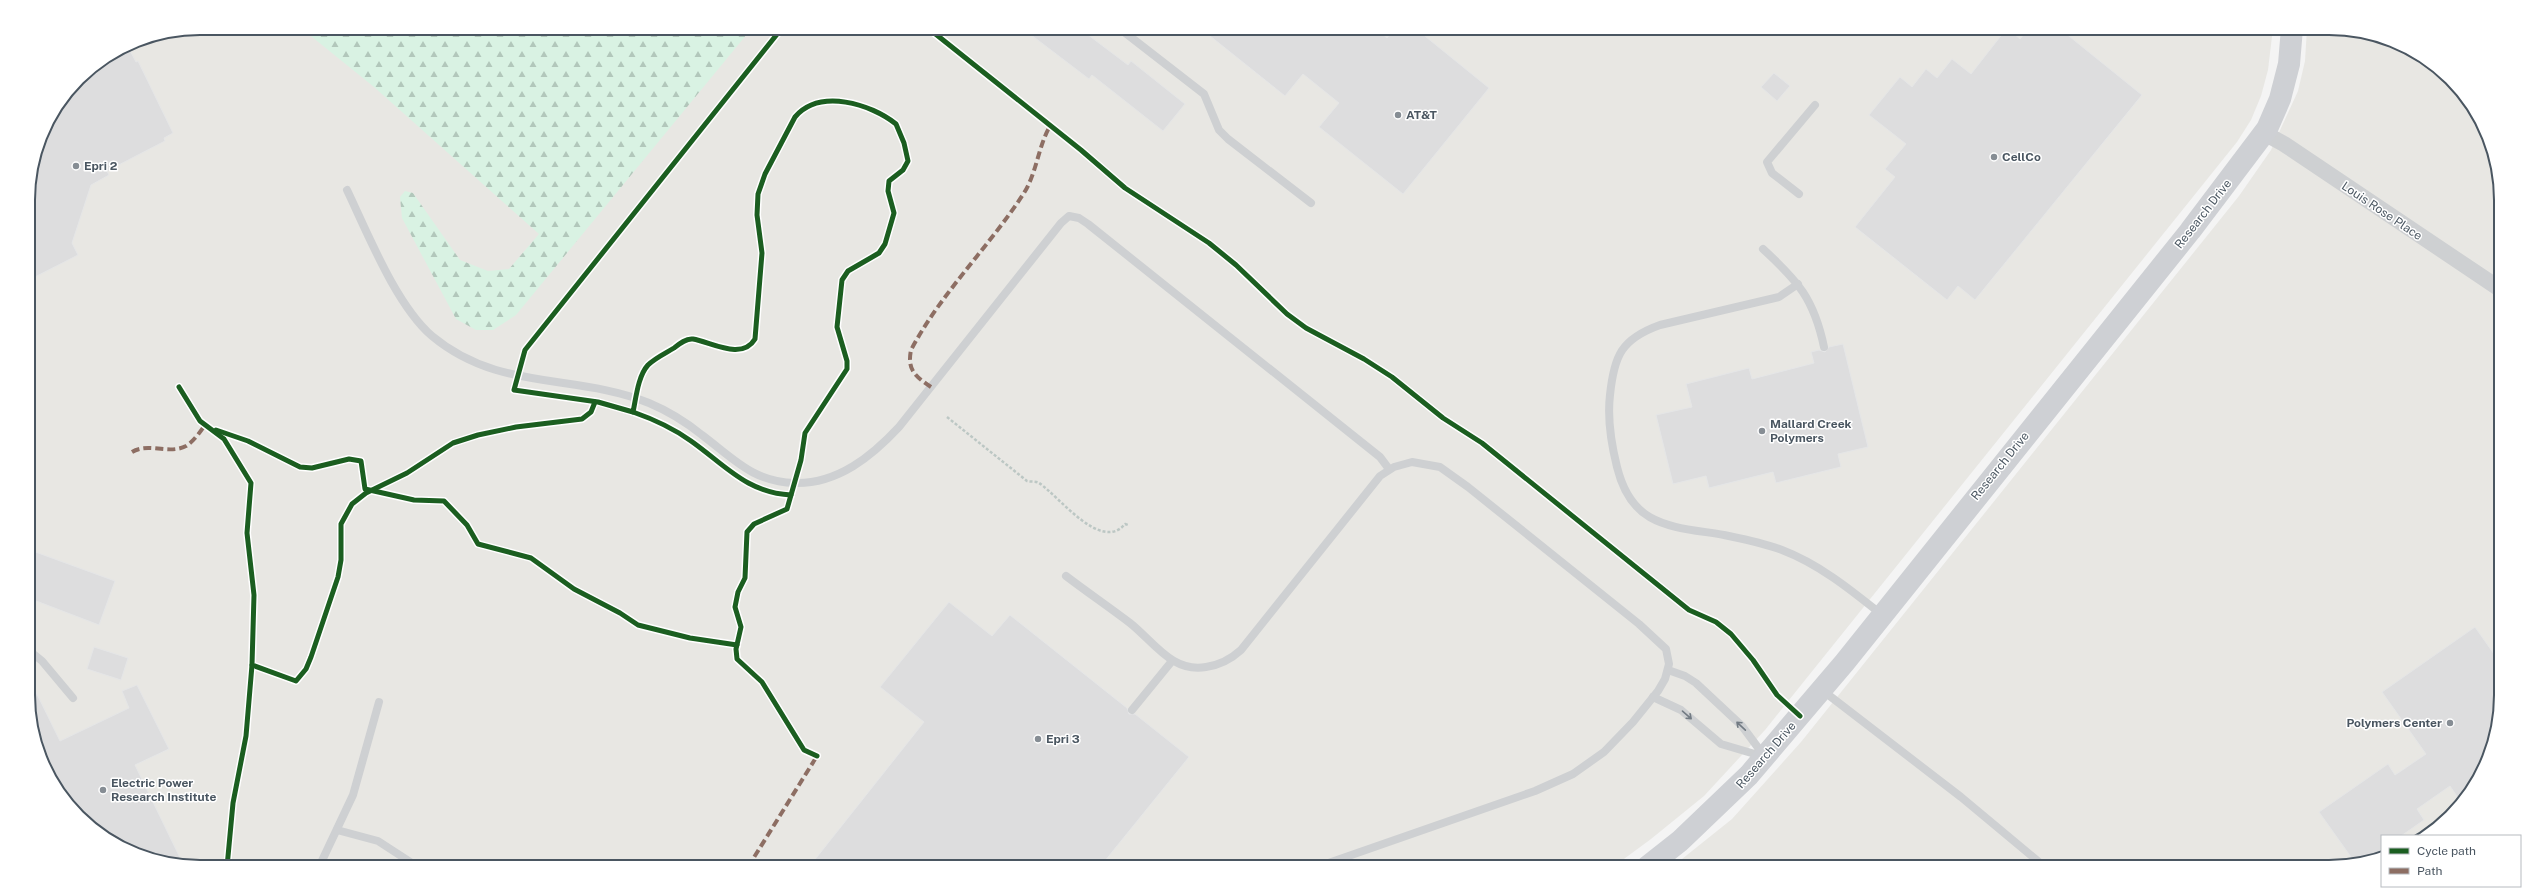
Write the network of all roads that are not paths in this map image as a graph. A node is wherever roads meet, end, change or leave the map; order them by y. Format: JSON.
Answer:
{"nodes":[{"id":1,"x":1128,"y":35,"type":"edge"},
{"id":2,"x":2291,"y":35,"type":"edge"},
{"id":3,"x":1815,"y":105,"type":"dead end"},
{"id":4,"x":2264,"y":133,"type":"junction"},
{"id":5,"x":347,"y":190,"type":"dead end"},
{"id":6,"x":1799,"y":194,"type":"dead end"},
{"id":7,"x":1311,"y":203,"type":"dead end"},
{"id":8,"x":1763,"y":249,"type":"dead end"},
{"id":9,"x":1798,"y":284,"type":"junction"},
{"id":10,"x":2494,"y":285,"type":"edge"},
{"id":11,"x":1824,"y":347,"type":"dead end"},
{"id":12,"x":1389,"y":469,"type":"junction"},
{"id":13,"x":1066,"y":576,"type":"dead end"},
{"id":14,"x":1881,"y":614,"type":"junction"},
{"id":15,"x":35,"y":655,"type":"edge"},
{"id":16,"x":1172,"y":660,"type":"junction"},
{"id":17,"x":1668,"y":670,"type":"junction"},
{"id":18,"x":1821,"y":690,"type":"junction"},
{"id":19,"x":1653,"y":697,"type":"junction"},
{"id":20,"x":73,"y":698,"type":"dead end"},
{"id":21,"x":379,"y":702,"type":"dead end"},
{"id":22,"x":1132,"y":710,"type":"dead end"},
{"id":23,"x":1765,"y":757,"type":"junction"},
{"id":24,"x":338,"y":830,"type":"junction"},
{"id":25,"x":322,"y":860,"type":"edge"},
{"id":26,"x":409,"y":860,"type":"edge"},
{"id":27,"x":1337,"y":860,"type":"edge"},
{"id":28,"x":1656,"y":860,"type":"edge"},
{"id":29,"x":2037,"y":860,"type":"edge"}],
"edges":[{"from":1,"to":7,"type":"lane"},
{"from":2,"to":4,"type":"street","name":"Research Drive"},
{"from":3,"to":6,"type":"lane"},
{"from":4,"to":10,"type":"street","name":"Louis Rose Place"},
{"from":4,"to":14,"type":"street","name":"Research Drive"},
{"from":5,"to":12,"type":"lane"},
{"from":8,"to":9,"type":"lane"},
{"from":9,"to":11,"type":"lane"},
{"from":9,"to":14,"type":"lane"},
{"from":12,"to":16,"type":"lane"},
{"from":12,"to":17,"type":"lane"},
{"from":13,"to":16,"type":"lane"},
{"from":14,"to":18,"type":"street","name":"Research Drive"},
{"from":15,"to":20,"type":"lane"},
{"from":16,"to":22,"type":"lane"},
{"from":17,"to":19,"type":"lane"},
{"from":23,"to":17,"type":"lane","one_way":true},
{"from":18,"to":23,"type":"street","name":"Research Drive"},
{"from":18,"to":29,"type":"lane"},
{"from":19,"to":23,"type":"lane","one_way":true},
{"from":19,"to":27,"type":"lane"},
{"from":21,"to":24,"type":"lane"},
{"from":23,"to":28,"type":"street","name":"Research Drive"},
{"from":24,"to":25,"type":"lane"},
{"from":24,"to":26,"type":"lane"}]}
